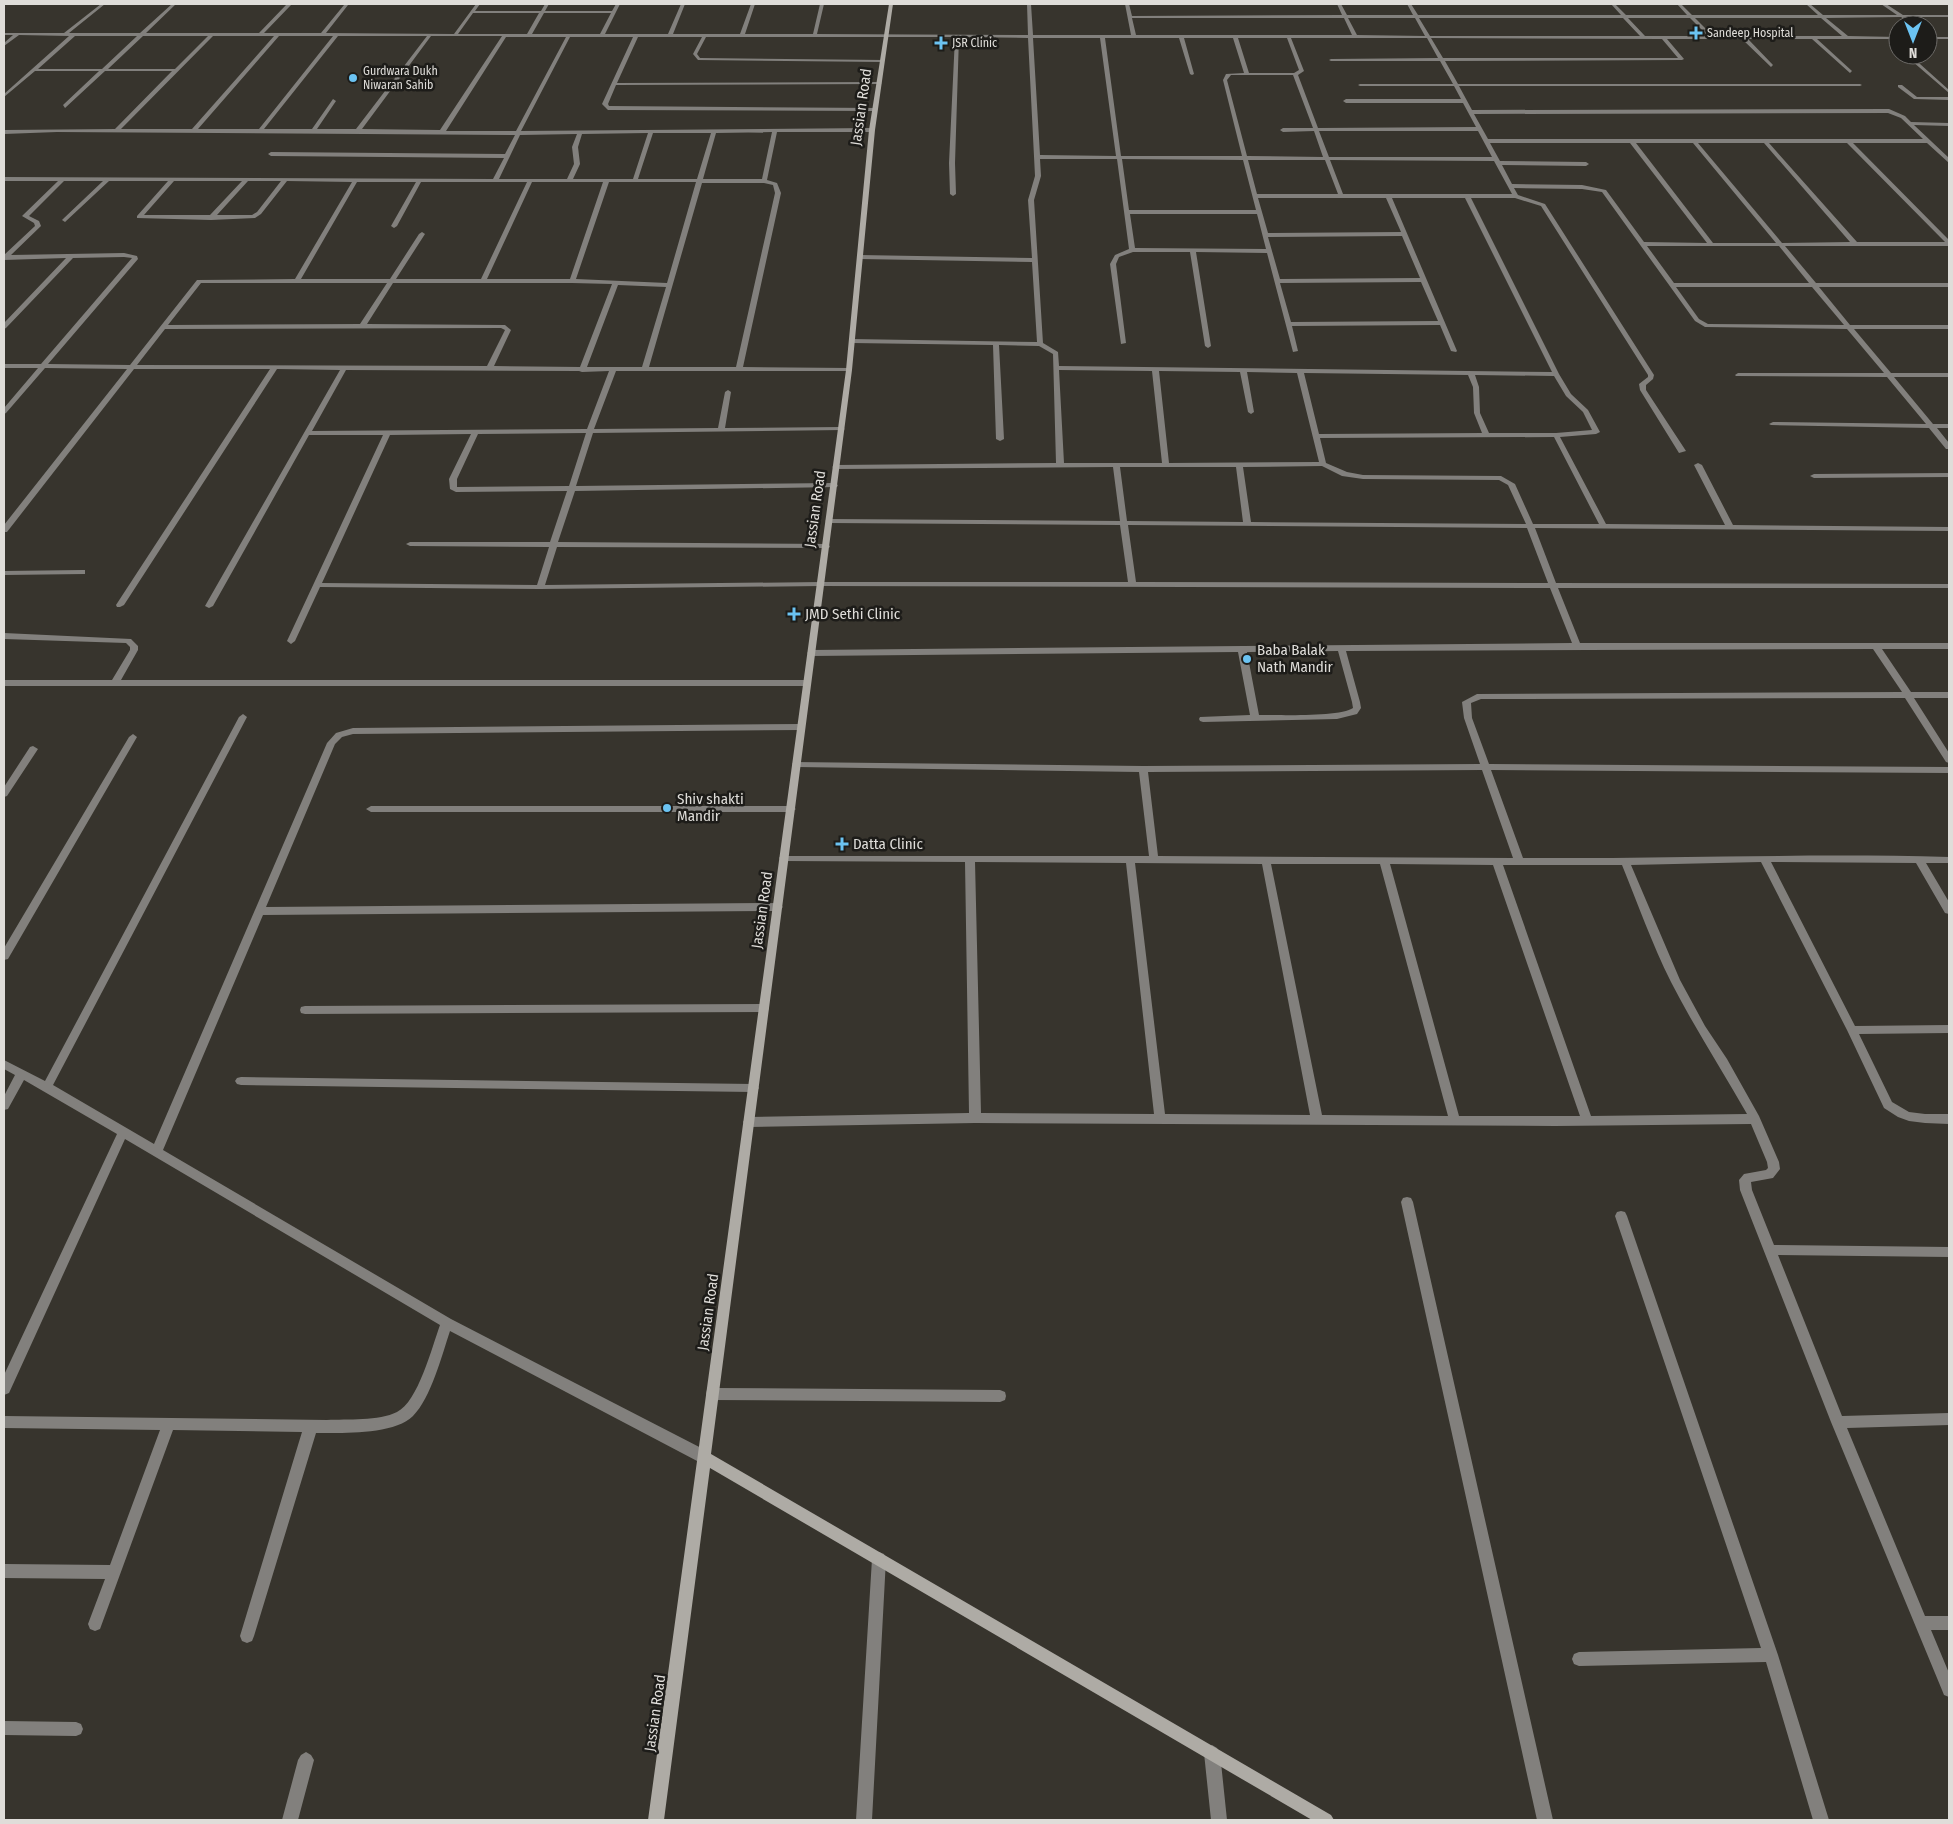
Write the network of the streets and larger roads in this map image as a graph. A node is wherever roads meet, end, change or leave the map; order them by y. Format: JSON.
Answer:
{"nodes":[{"id":1,"x":103,"y":4,"type":"edge"},
{"id":2,"x":174,"y":4,"type":"edge"},
{"id":3,"x":235,"y":4,"type":"edge"},
{"id":4,"x":282,"y":4,"type":"edge"},
{"id":5,"x":290,"y":4,"type":"edge"},
{"id":6,"x":347,"y":4,"type":"edge"},
{"id":7,"x":409,"y":4,"type":"edge"},
{"id":8,"x":478,"y":4,"type":"edge"},
{"id":9,"x":547,"y":4,"type":"edge"},
{"id":10,"x":618,"y":4,"type":"edge"},
{"id":11,"x":683,"y":4,"type":"edge"},
{"id":12,"x":753,"y":4,"type":"edge"},
{"id":13,"x":822,"y":4,"type":"edge"},
{"id":14,"x":890,"y":4,"type":"edge"},
{"id":15,"x":1029,"y":4,"type":"edge"},
{"id":16,"x":1127,"y":4,"type":"edge"},
{"id":17,"x":1339,"y":4,"type":"edge"},
{"id":18,"x":1408,"y":4,"type":"edge"},
{"id":19,"x":1613,"y":4,"type":"edge"},
{"id":20,"x":1679,"y":4,"type":"edge"},
{"id":21,"x":1808,"y":4,"type":"edge"},
{"id":22,"x":1883,"y":4,"type":"edge"},
{"id":23,"x":472,"y":12,"type":"junction"},
{"id":24,"x":543,"y":12,"type":"junction"},
{"id":25,"x":614,"y":12,"type":"junction"},
{"id":26,"x":1901,"y":15,"type":"edge"},
{"id":27,"x":1691,"y":16,"type":"junction"},
{"id":28,"x":1888,"y":16,"type":"edge"},
{"id":29,"x":1130,"y":17,"type":"junction"},
{"id":30,"x":1624,"y":17,"type":"junction"},
{"id":31,"x":1823,"y":17,"type":"junction"},
{"id":32,"x":1346,"y":18,"type":"junction"},
{"id":33,"x":1416,"y":18,"type":"junction"},
{"id":34,"x":4,"y":34,"type":"edge"},
{"id":35,"x":18,"y":34,"type":"junction"},
{"id":36,"x":65,"y":34,"type":"junction"},
{"id":37,"x":74,"y":34,"type":"junction"},
{"id":38,"x":141,"y":34,"type":"junction"},
{"id":39,"x":211,"y":35,"type":"junction"},
{"id":40,"x":260,"y":35,"type":"junction"},
{"id":41,"x":277,"y":35,"type":"junction"},
{"id":42,"x":322,"y":35,"type":"junction"},
{"id":43,"x":336,"y":35,"type":"junction"},
{"id":44,"x":430,"y":35,"type":"junction"},
{"id":45,"x":455,"y":35,"type":"junction"},
{"id":46,"x":505,"y":35,"type":"junction"},
{"id":47,"x":529,"y":35,"type":"junction"},
{"id":48,"x":569,"y":35,"type":"junction"},
{"id":49,"x":602,"y":35,"type":"junction"},
{"id":50,"x":636,"y":35,"type":"junction"},
{"id":51,"x":670,"y":35,"type":"junction"},
{"id":52,"x":705,"y":35,"type":"junction"},
{"id":53,"x":742,"y":35,"type":"junction"},
{"id":54,"x":815,"y":35,"type":"junction"},
{"id":55,"x":886,"y":35,"type":"junction"},
{"id":56,"x":957,"y":36,"type":"junction"},
{"id":57,"x":1030,"y":36,"type":"junction"},
{"id":58,"x":1102,"y":36,"type":"junction"},
{"id":59,"x":1134,"y":36,"type":"junction"},
{"id":60,"x":1181,"y":36,"type":"junction"},
{"id":61,"x":1235,"y":36,"type":"junction"},
{"id":62,"x":1288,"y":36,"type":"junction"},
{"id":63,"x":1355,"y":36,"type":"junction"},
{"id":64,"x":1428,"y":37,"type":"junction"},
{"id":65,"x":1643,"y":38,"type":"junction"},
{"id":66,"x":1664,"y":38,"type":"junction"},
{"id":67,"x":1712,"y":38,"type":"junction"},
{"id":68,"x":1744,"y":38,"type":"junction"},
{"id":69,"x":1813,"y":38,"type":"junction"},
{"id":70,"x":1847,"y":38,"type":"junction"},
{"id":71,"x":1887,"y":38,"type":"edge"},
{"id":72,"x":4,"y":45,"type":"edge"},
{"id":73,"x":1331,"y":60,"type":"dead end"},
{"id":74,"x":882,"y":61,"type":"junction"},
{"id":75,"x":1441,"y":61,"type":"junction"},
{"id":76,"x":1918,"y":65,"type":"edge"},
{"id":77,"x":1771,"y":66,"type":"dead end"},
{"id":78,"x":34,"y":70,"type":"junction"},
{"id":79,"x":104,"y":70,"type":"junction"},
{"id":80,"x":176,"y":70,"type":"junction"},
{"id":81,"x":1850,"y":72,"type":"dead end"},
{"id":82,"x":1247,"y":73,"type":"junction"},
{"id":83,"x":1192,"y":74,"type":"dead end"},
{"id":84,"x":1295,"y":74,"type":"junction"},
{"id":85,"x":880,"y":83,"type":"junction"},
{"id":86,"x":615,"y":84,"type":"junction"},
{"id":87,"x":1360,"y":85,"type":"dead end"},
{"id":88,"x":1456,"y":85,"type":"junction"},
{"id":89,"x":1860,"y":85,"type":"dead end"},
{"id":90,"x":1900,"y":86,"type":"dead end"},
{"id":91,"x":1949,"y":92,"type":"edge"},
{"id":92,"x":4,"y":96,"type":"edge"},
{"id":93,"x":1949,"y":99,"type":"edge"},
{"id":94,"x":333,"y":101,"type":"dead end"},
{"id":95,"x":1346,"y":101,"type":"dead end"},
{"id":96,"x":1464,"y":101,"type":"junction"},
{"id":97,"x":65,"y":106,"type":"dead end"},
{"id":98,"x":875,"y":109,"type":"junction"},
{"id":99,"x":1470,"y":112,"type":"junction"},
{"id":100,"x":1911,"y":123,"type":"junction"},
{"id":101,"x":1949,"y":124,"type":"edge"},
{"id":102,"x":1316,"y":129,"type":"junction"},
{"id":103,"x":1479,"y":129,"type":"junction"},
{"id":104,"x":775,"y":130,"type":"junction"},
{"id":105,"x":872,"y":130,"type":"junction"},
{"id":106,"x":1283,"y":130,"type":"dead end"},
{"id":107,"x":116,"y":131,"type":"junction"},
{"id":108,"x":193,"y":131,"type":"junction"},
{"id":109,"x":260,"y":131,"type":"junction"},
{"id":110,"x":313,"y":131,"type":"junction"},
{"id":111,"x":358,"y":131,"type":"junction"},
{"id":112,"x":714,"y":131,"type":"junction"},
{"id":113,"x":4,"y":132,"type":"edge"},
{"id":114,"x":442,"y":132,"type":"junction"},
{"id":115,"x":580,"y":132,"type":"junction"},
{"id":116,"x":651,"y":132,"type":"junction"},
{"id":117,"x":518,"y":133,"type":"junction"},
{"id":118,"x":1486,"y":141,"type":"junction"},
{"id":119,"x":1632,"y":141,"type":"junction"},
{"id":120,"x":1694,"y":141,"type":"junction"},
{"id":121,"x":1764,"y":141,"type":"junction"},
{"id":122,"x":1848,"y":141,"type":"junction"},
{"id":123,"x":1927,"y":141,"type":"junction"},
{"id":124,"x":1940,"y":152,"type":"junction"},
{"id":125,"x":1949,"y":152,"type":"edge"},
{"id":126,"x":271,"y":154,"type":"dead end"},
{"id":127,"x":507,"y":156,"type":"junction"},
{"id":128,"x":1037,"y":157,"type":"junction"},
{"id":129,"x":1119,"y":158,"type":"junction"},
{"id":130,"x":1247,"y":160,"type":"junction"},
{"id":131,"x":1328,"y":160,"type":"junction"},
{"id":132,"x":1497,"y":161,"type":"junction"},
{"id":133,"x":1949,"y":161,"type":"edge"},
{"id":134,"x":1586,"y":164,"type":"dead end"},
{"id":135,"x":4,"y":179,"type":"edge"},
{"id":136,"x":62,"y":180,"type":"junction"},
{"id":137,"x":107,"y":180,"type":"junction"},
{"id":138,"x":172,"y":180,"type":"junction"},
{"id":139,"x":246,"y":180,"type":"junction"},
{"id":140,"x":285,"y":180,"type":"junction"},
{"id":141,"x":355,"y":181,"type":"junction"},
{"id":142,"x":419,"y":181,"type":"junction"},
{"id":143,"x":495,"y":181,"type":"junction"},
{"id":144,"x":530,"y":181,"type":"junction"},
{"id":145,"x":569,"y":181,"type":"junction"},
{"id":146,"x":635,"y":181,"type":"junction"},
{"id":147,"x":764,"y":181,"type":"junction"},
{"id":148,"x":606,"y":182,"type":"junction"},
{"id":149,"x":699,"y":182,"type":"junction"},
{"id":150,"x":1510,"y":186,"type":"junction"},
{"id":151,"x":953,"y":194,"type":"dead end"},
{"id":152,"x":1256,"y":196,"type":"junction"},
{"id":153,"x":1341,"y":196,"type":"junction"},
{"id":154,"x":1388,"y":196,"type":"junction"},
{"id":155,"x":1467,"y":196,"type":"junction"},
{"id":156,"x":1516,"y":196,"type":"junction"},
{"id":157,"x":1127,"y":212,"type":"junction"},
{"id":158,"x":1260,"y":212,"type":"junction"},
{"id":159,"x":211,"y":218,"type":"junction"},
{"id":160,"x":64,"y":220,"type":"dead end"},
{"id":161,"x":394,"y":226,"type":"dead end"},
{"id":162,"x":422,"y":234,"type":"dead end"},
{"id":163,"x":1404,"y":234,"type":"junction"},
{"id":164,"x":1266,"y":235,"type":"junction"},
{"id":165,"x":1949,"y":243,"type":"edge"},
{"id":166,"x":1642,"y":244,"type":"junction"},
{"id":167,"x":1780,"y":244,"type":"junction"},
{"id":168,"x":1855,"y":244,"type":"junction"},
{"id":169,"x":1711,"y":245,"type":"junction"},
{"id":170,"x":1132,"y":250,"type":"junction"},
{"id":171,"x":1193,"y":251,"type":"junction"},
{"id":172,"x":1270,"y":251,"type":"junction"},
{"id":173,"x":71,"y":256,"type":"junction"},
{"id":174,"x":4,"y":257,"type":"edge"},
{"id":175,"x":860,"y":258,"type":"junction"},
{"id":176,"x":1033,"y":260,"type":"junction"},
{"id":177,"x":1423,"y":280,"type":"junction"},
{"id":178,"x":297,"y":281,"type":"junction"},
{"id":179,"x":1277,"y":281,"type":"junction"},
{"id":180,"x":390,"y":282,"type":"junction"},
{"id":181,"x":484,"y":282,"type":"junction"},
{"id":182,"x":572,"y":282,"type":"junction"},
{"id":183,"x":616,"y":282,"type":"junction"},
{"id":184,"x":1949,"y":284,"type":"edge"},
{"id":185,"x":670,"y":285,"type":"junction"},
{"id":186,"x":1671,"y":286,"type":"junction"},
{"id":187,"x":1815,"y":286,"type":"junction"},
{"id":188,"x":1441,"y":323,"type":"junction"},
{"id":189,"x":1288,"y":324,"type":"junction"},
{"id":190,"x":363,"y":325,"type":"junction"},
{"id":191,"x":4,"y":327,"type":"edge"},
{"id":192,"x":163,"y":327,"type":"junction"},
{"id":193,"x":1849,"y":327,"type":"junction"},
{"id":194,"x":1949,"y":328,"type":"edge"},
{"id":195,"x":852,"y":341,"type":"junction"},
{"id":196,"x":1123,"y":343,"type":"dead end"},
{"id":197,"x":996,"y":344,"type":"junction"},
{"id":198,"x":1040,"y":344,"type":"junction"},
{"id":199,"x":1208,"y":346,"type":"dead end"},
{"id":200,"x":1295,"y":351,"type":"dead end"},
{"id":201,"x":1454,"y":351,"type":"dead end"},
{"id":202,"x":4,"y":366,"type":"edge"},
{"id":203,"x":43,"y":366,"type":"junction"},
{"id":204,"x":131,"y":366,"type":"junction"},
{"id":205,"x":274,"y":368,"type":"junction"},
{"id":206,"x":344,"y":368,"type":"junction"},
{"id":207,"x":1056,"y":368,"type":"junction"},
{"id":208,"x":488,"y":369,"type":"junction"},
{"id":209,"x":738,"y":369,"type":"junction"},
{"id":210,"x":582,"y":370,"type":"junction"},
{"id":211,"x":613,"y":370,"type":"junction"},
{"id":212,"x":645,"y":370,"type":"junction"},
{"id":213,"x":849,"y":370,"type":"junction"},
{"id":214,"x":1154,"y":370,"type":"junction"},
{"id":215,"x":1243,"y":371,"type":"junction"},
{"id":216,"x":1300,"y":372,"type":"junction"},
{"id":217,"x":1470,"y":372,"type":"junction"},
{"id":218,"x":1556,"y":374,"type":"junction"},
{"id":219,"x":1738,"y":375,"type":"dead end"},
{"id":220,"x":1889,"y":375,"type":"junction"},
{"id":221,"x":1949,"y":375,"type":"edge"},
{"id":222,"x":728,"y":392,"type":"dead end"},
{"id":223,"x":4,"y":412,"type":"edge"},
{"id":224,"x":1251,"y":412,"type":"dead end"},
{"id":225,"x":1773,"y":424,"type":"dead end"},
{"id":226,"x":1932,"y":425,"type":"junction"},
{"id":227,"x":1949,"y":426,"type":"edge"},
{"id":228,"x":841,"y":429,"type":"junction"},
{"id":229,"x":721,"y":430,"type":"junction"},
{"id":230,"x":590,"y":431,"type":"junction"},
{"id":231,"x":388,"y":432,"type":"junction"},
{"id":232,"x":475,"y":432,"type":"junction"},
{"id":233,"x":308,"y":433,"type":"junction"},
{"id":234,"x":1486,"y":435,"type":"junction"},
{"id":235,"x":1556,"y":435,"type":"junction"},
{"id":236,"x":1316,"y":436,"type":"junction"},
{"id":237,"x":1000,"y":439,"type":"dead end"},
{"id":238,"x":1949,"y":447,"type":"edge"},
{"id":239,"x":1682,"y":451,"type":"dead end"},
{"id":240,"x":1323,"y":464,"type":"junction"},
{"id":241,"x":1116,"y":465,"type":"junction"},
{"id":242,"x":1166,"y":465,"type":"junction"},
{"id":243,"x":1238,"y":465,"type":"junction"},
{"id":244,"x":1698,"y":465,"type":"dead end"},
{"id":245,"x":1060,"y":466,"type":"junction"},
{"id":246,"x":836,"y":467,"type":"junction"},
{"id":247,"x":1949,"y":475,"type":"edge"},
{"id":248,"x":1814,"y":476,"type":"dead end"},
{"id":249,"x":834,"y":485,"type":"junction"},
{"id":250,"x":571,"y":490,"type":"junction"},
{"id":251,"x":829,"y":521,"type":"junction"},
{"id":252,"x":1124,"y":524,"type":"junction"},
{"id":253,"x":1248,"y":524,"type":"junction"},
{"id":254,"x":1530,"y":525,"type":"junction"},
{"id":255,"x":1603,"y":525,"type":"junction"},
{"id":256,"x":1730,"y":527,"type":"junction"},
{"id":257,"x":1949,"y":529,"type":"edge"},
{"id":258,"x":4,"y":530,"type":"edge"},
{"id":259,"x":410,"y":544,"type":"dead end"},
{"id":260,"x":554,"y":544,"type":"junction"},
{"id":261,"x":826,"y":546,"type":"junction"},
{"id":262,"x":82,"y":572,"type":"dead end"},
{"id":263,"x":4,"y":573,"type":"edge"},
{"id":264,"x":821,"y":584,"type":"junction"},
{"id":265,"x":317,"y":585,"type":"junction"},
{"id":266,"x":1132,"y":585,"type":"junction"},
{"id":267,"x":1554,"y":585,"type":"junction"},
{"id":268,"x":1949,"y":586,"type":"edge"},
{"id":269,"x":540,"y":587,"type":"junction"},
{"id":270,"x":120,"y":605,"type":"dead end"},
{"id":271,"x":209,"y":606,"type":"dead end"},
{"id":272,"x":4,"y":636,"type":"edge"},
{"id":273,"x":291,"y":641,"type":"dead end"},
{"id":274,"x":1577,"y":646,"type":"junction"},
{"id":275,"x":1949,"y":646,"type":"edge"},
{"id":276,"x":1340,"y":648,"type":"junction"},
{"id":277,"x":1877,"y":648,"type":"junction"},
{"id":278,"x":1242,"y":649,"type":"junction"},
{"id":279,"x":811,"y":653,"type":"junction"},
{"id":280,"x":4,"y":683,"type":"edge"},
{"id":281,"x":115,"y":683,"type":"junction"},
{"id":282,"x":808,"y":683,"type":"junction"},
{"id":283,"x":1908,"y":695,"type":"junction"},
{"id":284,"x":1949,"y":695,"type":"edge"},
{"id":285,"x":243,"y":717,"type":"dead end"},
{"id":286,"x":1203,"y":718,"type":"dead end"},
{"id":287,"x":1255,"y":718,"type":"junction"},
{"id":288,"x":801,"y":727,"type":"junction"},
{"id":289,"x":133,"y":737,"type":"dead end"},
{"id":290,"x":33,"y":749,"type":"dead end"},
{"id":291,"x":1949,"y":760,"type":"edge"},
{"id":292,"x":797,"y":764,"type":"junction"},
{"id":293,"x":1486,"y":766,"type":"junction"},
{"id":294,"x":1143,"y":769,"type":"junction"},
{"id":295,"x":1949,"y":770,"type":"edge"},
{"id":296,"x":4,"y":794,"type":"edge"},
{"id":297,"x":371,"y":809,"type":"dead end"},
{"id":298,"x":791,"y":809,"type":"junction"},
{"id":299,"x":784,"y":858,"type":"junction"},
{"id":300,"x":1764,"y":859,"type":"junction"},
{"id":301,"x":970,"y":860,"type":"junction"},
{"id":302,"x":1130,"y":860,"type":"junction"},
{"id":303,"x":1154,"y":860,"type":"junction"},
{"id":304,"x":1266,"y":860,"type":"junction"},
{"id":305,"x":1919,"y":860,"type":"junction"},
{"id":306,"x":1949,"y":860,"type":"edge"},
{"id":307,"x":1384,"y":861,"type":"junction"},
{"id":308,"x":1497,"y":861,"type":"junction"},
{"id":309,"x":1519,"y":861,"type":"junction"},
{"id":310,"x":1625,"y":862,"type":"junction"},
{"id":311,"x":778,"y":907,"type":"junction"},
{"id":312,"x":1949,"y":910,"type":"edge"},
{"id":313,"x":259,"y":911,"type":"junction"},
{"id":314,"x":4,"y":956,"type":"edge"},
{"id":315,"x":764,"y":1008,"type":"junction"},
{"id":316,"x":305,"y":1010,"type":"dead end"},
{"id":317,"x":1949,"y":1029,"type":"edge"},
{"id":318,"x":1852,"y":1030,"type":"junction"},
{"id":319,"x":4,"y":1064,"type":"edge"},
{"id":320,"x":22,"y":1073,"type":"junction"},
{"id":321,"x":241,"y":1080,"type":"dead end"},
{"id":322,"x":47,"y":1087,"type":"junction"},
{"id":323,"x":753,"y":1088,"type":"junction"},
{"id":324,"x":4,"y":1106,"type":"edge"},
{"id":325,"x":975,"y":1118,"type":"junction"},
{"id":326,"x":1160,"y":1118,"type":"junction"},
{"id":327,"x":1454,"y":1119,"type":"junction"},
{"id":328,"x":1755,"y":1119,"type":"junction"},
{"id":329,"x":1949,"y":1119,"type":"edge"},
{"id":330,"x":1317,"y":1120,"type":"junction"},
{"id":331,"x":1588,"y":1121,"type":"junction"},
{"id":332,"x":749,"y":1122,"type":"junction"},
{"id":333,"x":123,"y":1132,"type":"junction"},
{"id":334,"x":157,"y":1151,"type":"junction"},
{"id":335,"x":1407,"y":1202,"type":"dead end"},
{"id":336,"x":1621,"y":1216,"type":"dead end"},
{"id":337,"x":1770,"y":1250,"type":"junction"},
{"id":338,"x":1949,"y":1252,"type":"edge"},
{"id":339,"x":447,"y":1323,"type":"junction"},
{"id":340,"x":4,"y":1389,"type":"edge"},
{"id":341,"x":712,"y":1394,"type":"junction"},
{"id":342,"x":1000,"y":1396,"type":"dead end"},
{"id":343,"x":1949,"y":1419,"type":"edge"},
{"id":344,"x":4,"y":1422,"type":"edge"},
{"id":345,"x":1838,"y":1422,"type":"junction"},
{"id":346,"x":169,"y":1423,"type":"junction"},
{"id":347,"x":311,"y":1426,"type":"junction"},
{"id":348,"x":704,"y":1457,"type":"junction"},
{"id":349,"x":879,"y":1559,"type":"junction"},
{"id":350,"x":4,"y":1571,"type":"edge"},
{"id":351,"x":114,"y":1572,"type":"junction"},
{"id":352,"x":1923,"y":1623,"type":"junction"},
{"id":353,"x":1949,"y":1623,"type":"edge"},
{"id":354,"x":95,"y":1624,"type":"dead end"},
{"id":355,"x":247,"y":1636,"type":"dead end"},
{"id":356,"x":1771,"y":1655,"type":"junction"},
{"id":357,"x":1579,"y":1659,"type":"dead end"},
{"id":358,"x":1949,"y":1690,"type":"edge"},
{"id":359,"x":4,"y":1728,"type":"edge"},
{"id":360,"x":76,"y":1729,"type":"dead end"},
{"id":361,"x":1212,"y":1753,"type":"junction"},
{"id":362,"x":306,"y":1760,"type":"dead end"},
{"id":363,"x":290,"y":1820,"type":"edge"},
{"id":364,"x":656,"y":1820,"type":"edge"},
{"id":365,"x":864,"y":1820,"type":"edge"},
{"id":366,"x":1219,"y":1820,"type":"edge"},
{"id":367,"x":1326,"y":1820,"type":"edge"},
{"id":368,"x":1545,"y":1820,"type":"edge"},
{"id":369,"x":1821,"y":1820,"type":"edge"}],
"edges":[{"from":1,"to":36,"type":"street"},
{"from":2,"to":38,"type":"street"},
{"from":3,"to":4,"type":"street"},
{"from":4,"to":5,"type":"street"},
{"from":5,"to":6,"type":"street"},
{"from":5,"to":40,"type":"street"},
{"from":6,"to":7,"type":"street"},
{"from":6,"to":42,"type":"street"},
{"from":8,"to":23,"type":"street"},
{"from":9,"to":24,"type":"street"},
{"from":10,"to":25,"type":"street"},
{"from":11,"to":51,"type":"street"},
{"from":12,"to":53,"type":"street"},
{"from":13,"to":54,"type":"street"},
{"from":14,"to":55,"type":"street","name":"Jassian Road"},
{"from":15,"to":57,"type":"street"},
{"from":16,"to":29,"type":"street"},
{"from":17,"to":32,"type":"street"},
{"from":18,"to":33,"type":"street"},
{"from":19,"to":30,"type":"street"},
{"from":20,"to":27,"type":"street"},
{"from":21,"to":31,"type":"street"},
{"from":22,"to":26,"type":"street"},
{"from":23,"to":24,"type":"street"},
{"from":23,"to":45,"type":"street"},
{"from":24,"to":25,"type":"street"},
{"from":24,"to":47,"type":"street"},
{"from":25,"to":49,"type":"street"},
{"from":27,"to":30,"type":"street"},
{"from":27,"to":31,"type":"street"},
{"from":27,"to":67,"type":"street"},
{"from":28,"to":31,"type":"street"},
{"from":29,"to":32,"type":"street"},
{"from":29,"to":59,"type":"street"},
{"from":30,"to":33,"type":"street"},
{"from":30,"to":65,"type":"street"},
{"from":31,"to":70,"type":"street"},
{"from":32,"to":33,"type":"street"},
{"from":32,"to":63,"type":"street"},
{"from":33,"to":64,"type":"street"},
{"from":34,"to":35,"type":"street"},
{"from":35,"to":36,"type":"street"},
{"from":35,"to":72,"type":"street"},
{"from":36,"to":37,"type":"street"},
{"from":37,"to":38,"type":"street"},
{"from":37,"to":78,"type":"street"},
{"from":38,"to":39,"type":"street"},
{"from":38,"to":79,"type":"street"},
{"from":39,"to":40,"type":"street"},
{"from":39,"to":80,"type":"street"},
{"from":40,"to":41,"type":"street"},
{"from":41,"to":42,"type":"street"},
{"from":41,"to":108,"type":"street"},
{"from":42,"to":43,"type":"street"},
{"from":43,"to":44,"type":"street"},
{"from":43,"to":109,"type":"street"},
{"from":44,"to":45,"type":"street"},
{"from":44,"to":111,"type":"street"},
{"from":45,"to":46,"type":"street"},
{"from":46,"to":47,"type":"street"},
{"from":46,"to":114,"type":"street"},
{"from":47,"to":48,"type":"street"},
{"from":48,"to":49,"type":"street"},
{"from":48,"to":117,"type":"street"},
{"from":49,"to":50,"type":"street"},
{"from":50,"to":51,"type":"street"},
{"from":50,"to":86,"type":"street"},
{"from":51,"to":52,"type":"street"},
{"from":52,"to":53,"type":"street"},
{"from":52,"to":74,"type":"street"},
{"from":53,"to":54,"type":"street"},
{"from":54,"to":55,"type":"street"},
{"from":55,"to":56,"type":"street"},
{"from":55,"to":74,"type":"street","name":"Jassian Road"},
{"from":56,"to":57,"type":"street"},
{"from":56,"to":151,"type":"street"},
{"from":57,"to":58,"type":"street"},
{"from":57,"to":128,"type":"street"},
{"from":58,"to":59,"type":"street"},
{"from":58,"to":129,"type":"street"},
{"from":59,"to":60,"type":"street"},
{"from":60,"to":61,"type":"street"},
{"from":60,"to":83,"type":"street"},
{"from":61,"to":62,"type":"street"},
{"from":61,"to":82,"type":"street"},
{"from":62,"to":63,"type":"street"},
{"from":62,"to":84,"type":"street"},
{"from":63,"to":64,"type":"street"},
{"from":64,"to":65,"type":"street"},
{"from":64,"to":75,"type":"street"},
{"from":65,"to":66,"type":"street"},
{"from":66,"to":67,"type":"street"},
{"from":66,"to":75,"type":"street"},
{"from":67,"to":68,"type":"street"},
{"from":68,"to":69,"type":"street"},
{"from":68,"to":77,"type":"street"},
{"from":69,"to":70,"type":"street"},
{"from":69,"to":81,"type":"street"},
{"from":70,"to":71,"type":"street"},
{"from":73,"to":75,"type":"street"},
{"from":74,"to":85,"type":"street","name":"Jassian Road"},
{"from":75,"to":88,"type":"street"},
{"from":76,"to":91,"type":"street"},
{"from":78,"to":79,"type":"street"},
{"from":78,"to":92,"type":"street"},
{"from":79,"to":80,"type":"street"},
{"from":79,"to":97,"type":"street"},
{"from":80,"to":107,"type":"street"},
{"from":82,"to":84,"type":"street"},
{"from":82,"to":130,"type":"street"},
{"from":84,"to":102,"type":"street"},
{"from":85,"to":86,"type":"street"},
{"from":85,"to":98,"type":"street","name":"Jassian Road"},
{"from":86,"to":98,"type":"street"},
{"from":87,"to":88,"type":"street"},
{"from":88,"to":89,"type":"street"},
{"from":88,"to":96,"type":"street"},
{"from":90,"to":93,"type":"street"},
{"from":94,"to":110,"type":"street"},
{"from":95,"to":96,"type":"street"},
{"from":96,"to":99,"type":"street"},
{"from":98,"to":105,"type":"street","name":"Jassian Road"},
{"from":99,"to":100,"type":"street"},
{"from":99,"to":103,"type":"street"},
{"from":100,"to":101,"type":"street"},
{"from":100,"to":123,"type":"street"},
{"from":102,"to":103,"type":"street"},
{"from":102,"to":106,"type":"street"},
{"from":102,"to":131,"type":"street"},
{"from":103,"to":118,"type":"street"},
{"from":104,"to":105,"type":"street"},
{"from":104,"to":112,"type":"street"},
{"from":104,"to":147,"type":"street"},
{"from":105,"to":175,"type":"street","name":"Jassian Road"},
{"from":107,"to":108,"type":"street"},
{"from":107,"to":113,"type":"street"},
{"from":108,"to":109,"type":"street"},
{"from":109,"to":110,"type":"street"},
{"from":110,"to":111,"type":"street"},
{"from":111,"to":114,"type":"street"},
{"from":112,"to":116,"type":"street"},
{"from":112,"to":149,"type":"street"},
{"from":114,"to":117,"type":"street"},
{"from":115,"to":116,"type":"street"},
{"from":115,"to":117,"type":"street"},
{"from":115,"to":145,"type":"street"},
{"from":116,"to":146,"type":"street"},
{"from":117,"to":127,"type":"street"},
{"from":118,"to":119,"type":"street"},
{"from":118,"to":132,"type":"street"},
{"from":119,"to":120,"type":"street"},
{"from":119,"to":169,"type":"street"},
{"from":120,"to":121,"type":"street"},
{"from":120,"to":167,"type":"street"},
{"from":121,"to":122,"type":"street"},
{"from":121,"to":168,"type":"street"},
{"from":122,"to":123,"type":"street"},
{"from":122,"to":165,"type":"street"},
{"from":123,"to":124,"type":"street"},
{"from":124,"to":125,"type":"street"},
{"from":124,"to":133,"type":"street"},
{"from":126,"to":127,"type":"street"},
{"from":127,"to":143,"type":"street"},
{"from":128,"to":129,"type":"street"},
{"from":128,"to":176,"type":"street"},
{"from":129,"to":130,"type":"street"},
{"from":129,"to":157,"type":"street"},
{"from":130,"to":131,"type":"street"},
{"from":130,"to":152,"type":"street"},
{"from":131,"to":132,"type":"street"},
{"from":131,"to":153,"type":"street"},
{"from":132,"to":134,"type":"street"},
{"from":132,"to":150,"type":"street"},
{"from":135,"to":136,"type":"street"},
{"from":136,"to":137,"type":"street"},
{"from":136,"to":174,"type":"street"},
{"from":137,"to":138,"type":"street"},
{"from":137,"to":160,"type":"street"},
{"from":138,"to":139,"type":"street"},
{"from":138,"to":159,"type":"street"},
{"from":139,"to":140,"type":"street"},
{"from":139,"to":159,"type":"street"},
{"from":140,"to":141,"type":"street"},
{"from":140,"to":159,"type":"street"},
{"from":141,"to":142,"type":"street"},
{"from":141,"to":178,"type":"street"},
{"from":142,"to":143,"type":"street"},
{"from":142,"to":161,"type":"street"},
{"from":143,"to":144,"type":"street"},
{"from":144,"to":145,"type":"street"},
{"from":144,"to":181,"type":"street"},
{"from":145,"to":148,"type":"street"},
{"from":146,"to":148,"type":"street"},
{"from":146,"to":149,"type":"street"},
{"from":147,"to":149,"type":"street"},
{"from":147,"to":209,"type":"street"},
{"from":148,"to":182,"type":"street"},
{"from":149,"to":185,"type":"street"},
{"from":150,"to":156,"type":"street"},
{"from":150,"to":166,"type":"street"},
{"from":152,"to":153,"type":"street"},
{"from":152,"to":158,"type":"street"},
{"from":153,"to":154,"type":"street"},
{"from":154,"to":155,"type":"street"},
{"from":154,"to":163,"type":"street"},
{"from":155,"to":156,"type":"street"},
{"from":155,"to":218,"type":"street"},
{"from":156,"to":239,"type":"street"},
{"from":157,"to":158,"type":"street"},
{"from":157,"to":170,"type":"street"},
{"from":158,"to":164,"type":"street"},
{"from":162,"to":180,"type":"street"},
{"from":163,"to":164,"type":"street"},
{"from":163,"to":177,"type":"street"},
{"from":164,"to":172,"type":"street"},
{"from":165,"to":168,"type":"street"},
{"from":166,"to":169,"type":"street"},
{"from":166,"to":186,"type":"street"},
{"from":167,"to":168,"type":"street"},
{"from":167,"to":169,"type":"street"},
{"from":167,"to":187,"type":"street"},
{"from":170,"to":171,"type":"street"},
{"from":170,"to":196,"type":"street"},
{"from":171,"to":172,"type":"street"},
{"from":171,"to":199,"type":"street"},
{"from":172,"to":179,"type":"street"},
{"from":173,"to":174,"type":"street"},
{"from":173,"to":191,"type":"street"},
{"from":173,"to":203,"type":"street"},
{"from":175,"to":176,"type":"street"},
{"from":175,"to":195,"type":"street","name":"Jassian Road"},
{"from":176,"to":198,"type":"street"},
{"from":177,"to":179,"type":"street"},
{"from":177,"to":188,"type":"street"},
{"from":178,"to":180,"type":"street"},
{"from":178,"to":192,"type":"street"},
{"from":179,"to":189,"type":"street"},
{"from":180,"to":181,"type":"street"},
{"from":180,"to":190,"type":"street"},
{"from":181,"to":182,"type":"street"},
{"from":182,"to":183,"type":"street"},
{"from":183,"to":185,"type":"street"},
{"from":183,"to":210,"type":"street"},
{"from":184,"to":187,"type":"street"},
{"from":185,"to":212,"type":"street"},
{"from":186,"to":187,"type":"street"},
{"from":186,"to":193,"type":"street"},
{"from":187,"to":193,"type":"street"},
{"from":188,"to":189,"type":"street"},
{"from":188,"to":201,"type":"street"},
{"from":189,"to":200,"type":"street"},
{"from":190,"to":192,"type":"street"},
{"from":190,"to":208,"type":"street"},
{"from":192,"to":204,"type":"street"},
{"from":193,"to":194,"type":"street"},
{"from":193,"to":220,"type":"street"},
{"from":195,"to":197,"type":"street"},
{"from":195,"to":213,"type":"street","name":"Jassian Road"},
{"from":197,"to":198,"type":"street"},
{"from":197,"to":237,"type":"street"},
{"from":198,"to":207,"type":"street"},
{"from":202,"to":203,"type":"street"},
{"from":203,"to":204,"type":"street"},
{"from":203,"to":223,"type":"street"},
{"from":204,"to":205,"type":"street"},
{"from":204,"to":258,"type":"street"},
{"from":205,"to":206,"type":"street"},
{"from":205,"to":270,"type":"street"},
{"from":206,"to":208,"type":"street"},
{"from":206,"to":233,"type":"street"},
{"from":207,"to":214,"type":"street"},
{"from":207,"to":245,"type":"street"},
{"from":208,"to":210,"type":"street"},
{"from":209,"to":212,"type":"street"},
{"from":209,"to":213,"type":"street"},
{"from":210,"to":211,"type":"street"},
{"from":211,"to":212,"type":"street"},
{"from":211,"to":230,"type":"street"},
{"from":213,"to":228,"type":"street","name":"Jassian Road"},
{"from":214,"to":215,"type":"street"},
{"from":214,"to":242,"type":"street"},
{"from":215,"to":216,"type":"street"},
{"from":215,"to":224,"type":"street"},
{"from":216,"to":217,"type":"street"},
{"from":216,"to":236,"type":"street"},
{"from":217,"to":218,"type":"street"},
{"from":217,"to":234,"type":"street"},
{"from":218,"to":235,"type":"street"},
{"from":219,"to":220,"type":"street"},
{"from":220,"to":221,"type":"street"},
{"from":220,"to":226,"type":"street"},
{"from":222,"to":229,"type":"street"},
{"from":225,"to":226,"type":"street"},
{"from":226,"to":227,"type":"street"},
{"from":226,"to":238,"type":"street"},
{"from":228,"to":229,"type":"street"},
{"from":228,"to":246,"type":"street","name":"Jassian Road"},
{"from":229,"to":230,"type":"street"},
{"from":230,"to":232,"type":"street"},
{"from":230,"to":250,"type":"street"},
{"from":231,"to":232,"type":"street"},
{"from":231,"to":233,"type":"street"},
{"from":231,"to":265,"type":"street"},
{"from":232,"to":250,"type":"street"},
{"from":233,"to":271,"type":"street"},
{"from":234,"to":235,"type":"street"},
{"from":234,"to":236,"type":"street"},
{"from":235,"to":255,"type":"street"},
{"from":236,"to":240,"type":"street"},
{"from":240,"to":243,"type":"street"},
{"from":240,"to":254,"type":"street"},
{"from":241,"to":242,"type":"street"},
{"from":241,"to":245,"type":"street"},
{"from":241,"to":252,"type":"street"},
{"from":242,"to":243,"type":"street"},
{"from":243,"to":253,"type":"street"},
{"from":244,"to":256,"type":"street"},
{"from":245,"to":246,"type":"street"},
{"from":246,"to":249,"type":"street","name":"Jassian Road"},
{"from":247,"to":248,"type":"street"},
{"from":249,"to":250,"type":"street"},
{"from":249,"to":251,"type":"street","name":"Jassian Road"},
{"from":250,"to":260,"type":"street"},
{"from":251,"to":252,"type":"street"},
{"from":251,"to":261,"type":"street","name":"Jassian Road"},
{"from":252,"to":253,"type":"street"},
{"from":252,"to":266,"type":"street"},
{"from":253,"to":254,"type":"street"},
{"from":254,"to":255,"type":"street"},
{"from":254,"to":267,"type":"street"},
{"from":255,"to":256,"type":"street"},
{"from":256,"to":257,"type":"street"},
{"from":259,"to":260,"type":"street"},
{"from":260,"to":261,"type":"street"},
{"from":260,"to":269,"type":"street"},
{"from":261,"to":264,"type":"street","name":"Jassian Road"},
{"from":262,"to":263,"type":"street"},
{"from":264,"to":266,"type":"street"},
{"from":264,"to":269,"type":"street"},
{"from":264,"to":279,"type":"street","name":"Jassian Road"},
{"from":265,"to":269,"type":"street"},
{"from":265,"to":273,"type":"street"},
{"from":266,"to":267,"type":"street"},
{"from":267,"to":268,"type":"street"},
{"from":267,"to":274,"type":"street"},
{"from":272,"to":281,"type":"street"},
{"from":274,"to":276,"type":"street"},
{"from":274,"to":277,"type":"street"},
{"from":275,"to":277,"type":"street"},
{"from":276,"to":278,"type":"street"},
{"from":276,"to":287,"type":"street"},
{"from":277,"to":283,"type":"street"},
{"from":278,"to":279,"type":"street"},
{"from":278,"to":287,"type":"street"},
{"from":279,"to":282,"type":"street","name":"Jassian Road"},
{"from":280,"to":281,"type":"street"},
{"from":281,"to":282,"type":"street"},
{"from":282,"to":288,"type":"street","name":"Jassian Road"},
{"from":283,"to":284,"type":"street"},
{"from":283,"to":291,"type":"street"},
{"from":283,"to":293,"type":"street"},
{"from":285,"to":322,"type":"street"},
{"from":286,"to":287,"type":"street"},
{"from":288,"to":292,"type":"street","name":"Jassian Road"},
{"from":288,"to":313,"type":"street"},
{"from":289,"to":314,"type":"street"},
{"from":290,"to":296,"type":"street"},
{"from":292,"to":294,"type":"street"},
{"from":292,"to":298,"type":"street","name":"Jassian Road"},
{"from":293,"to":294,"type":"street"},
{"from":293,"to":295,"type":"street"},
{"from":293,"to":309,"type":"street"},
{"from":294,"to":303,"type":"street"},
{"from":297,"to":298,"type":"street"},
{"from":298,"to":299,"type":"street","name":"Jassian Road"},
{"from":299,"to":301,"type":"street"},
{"from":299,"to":311,"type":"street","name":"Jassian Road"},
{"from":300,"to":305,"type":"street"},
{"from":300,"to":310,"type":"street"},
{"from":300,"to":318,"type":"street"},
{"from":301,"to":302,"type":"street"},
{"from":301,"to":325,"type":"street"},
{"from":302,"to":303,"type":"street"},
{"from":302,"to":326,"type":"street"},
{"from":303,"to":304,"type":"street"},
{"from":304,"to":307,"type":"street"},
{"from":304,"to":330,"type":"street"},
{"from":305,"to":306,"type":"street"},
{"from":305,"to":312,"type":"street"},
{"from":307,"to":308,"type":"street"},
{"from":307,"to":327,"type":"street"},
{"from":308,"to":309,"type":"street"},
{"from":308,"to":331,"type":"street"},
{"from":309,"to":310,"type":"street"},
{"from":310,"to":328,"type":"street"},
{"from":311,"to":313,"type":"street"},
{"from":311,"to":315,"type":"street","name":"Jassian Road"},
{"from":313,"to":334,"type":"street"},
{"from":315,"to":316,"type":"street"},
{"from":315,"to":323,"type":"street","name":"Jassian Road"},
{"from":317,"to":318,"type":"street"},
{"from":318,"to":329,"type":"street"},
{"from":319,"to":320,"type":"street"},
{"from":320,"to":322,"type":"street"},
{"from":320,"to":324,"type":"street"},
{"from":321,"to":323,"type":"street"},
{"from":322,"to":333,"type":"street"},
{"from":323,"to":332,"type":"street","name":"Jassian Road"},
{"from":325,"to":326,"type":"street"},
{"from":325,"to":332,"type":"street"},
{"from":326,"to":330,"type":"street"},
{"from":327,"to":330,"type":"street"},
{"from":327,"to":331,"type":"street"},
{"from":328,"to":331,"type":"street"},
{"from":328,"to":337,"type":"street"},
{"from":332,"to":341,"type":"street","name":"Jassian Road"},
{"from":333,"to":334,"type":"street"},
{"from":333,"to":340,"type":"street"},
{"from":334,"to":339,"type":"street"},
{"from":335,"to":368,"type":"street"},
{"from":336,"to":356,"type":"street"},
{"from":337,"to":338,"type":"street"},
{"from":337,"to":345,"type":"street"},
{"from":339,"to":347,"type":"street"},
{"from":339,"to":348,"type":"street"},
{"from":341,"to":342,"type":"street"},
{"from":341,"to":348,"type":"street","name":"Jassian Road"},
{"from":343,"to":345,"type":"street"},
{"from":344,"to":346,"type":"street"},
{"from":345,"to":352,"type":"street"},
{"from":346,"to":347,"type":"street"},
{"from":346,"to":351,"type":"street"},
{"from":347,"to":355,"type":"street"},
{"from":348,"to":349,"type":"street"},
{"from":348,"to":364,"type":"street","name":"Jassian Road"},
{"from":349,"to":361,"type":"street"},
{"from":349,"to":365,"type":"street"},
{"from":350,"to":351,"type":"street"},
{"from":351,"to":354,"type":"street"},
{"from":352,"to":353,"type":"street"},
{"from":352,"to":358,"type":"street"},
{"from":356,"to":357,"type":"street"},
{"from":356,"to":369,"type":"street"},
{"from":359,"to":360,"type":"street"},
{"from":361,"to":366,"type":"street"},
{"from":361,"to":367,"type":"street"},
{"from":362,"to":363,"type":"street"}]}
